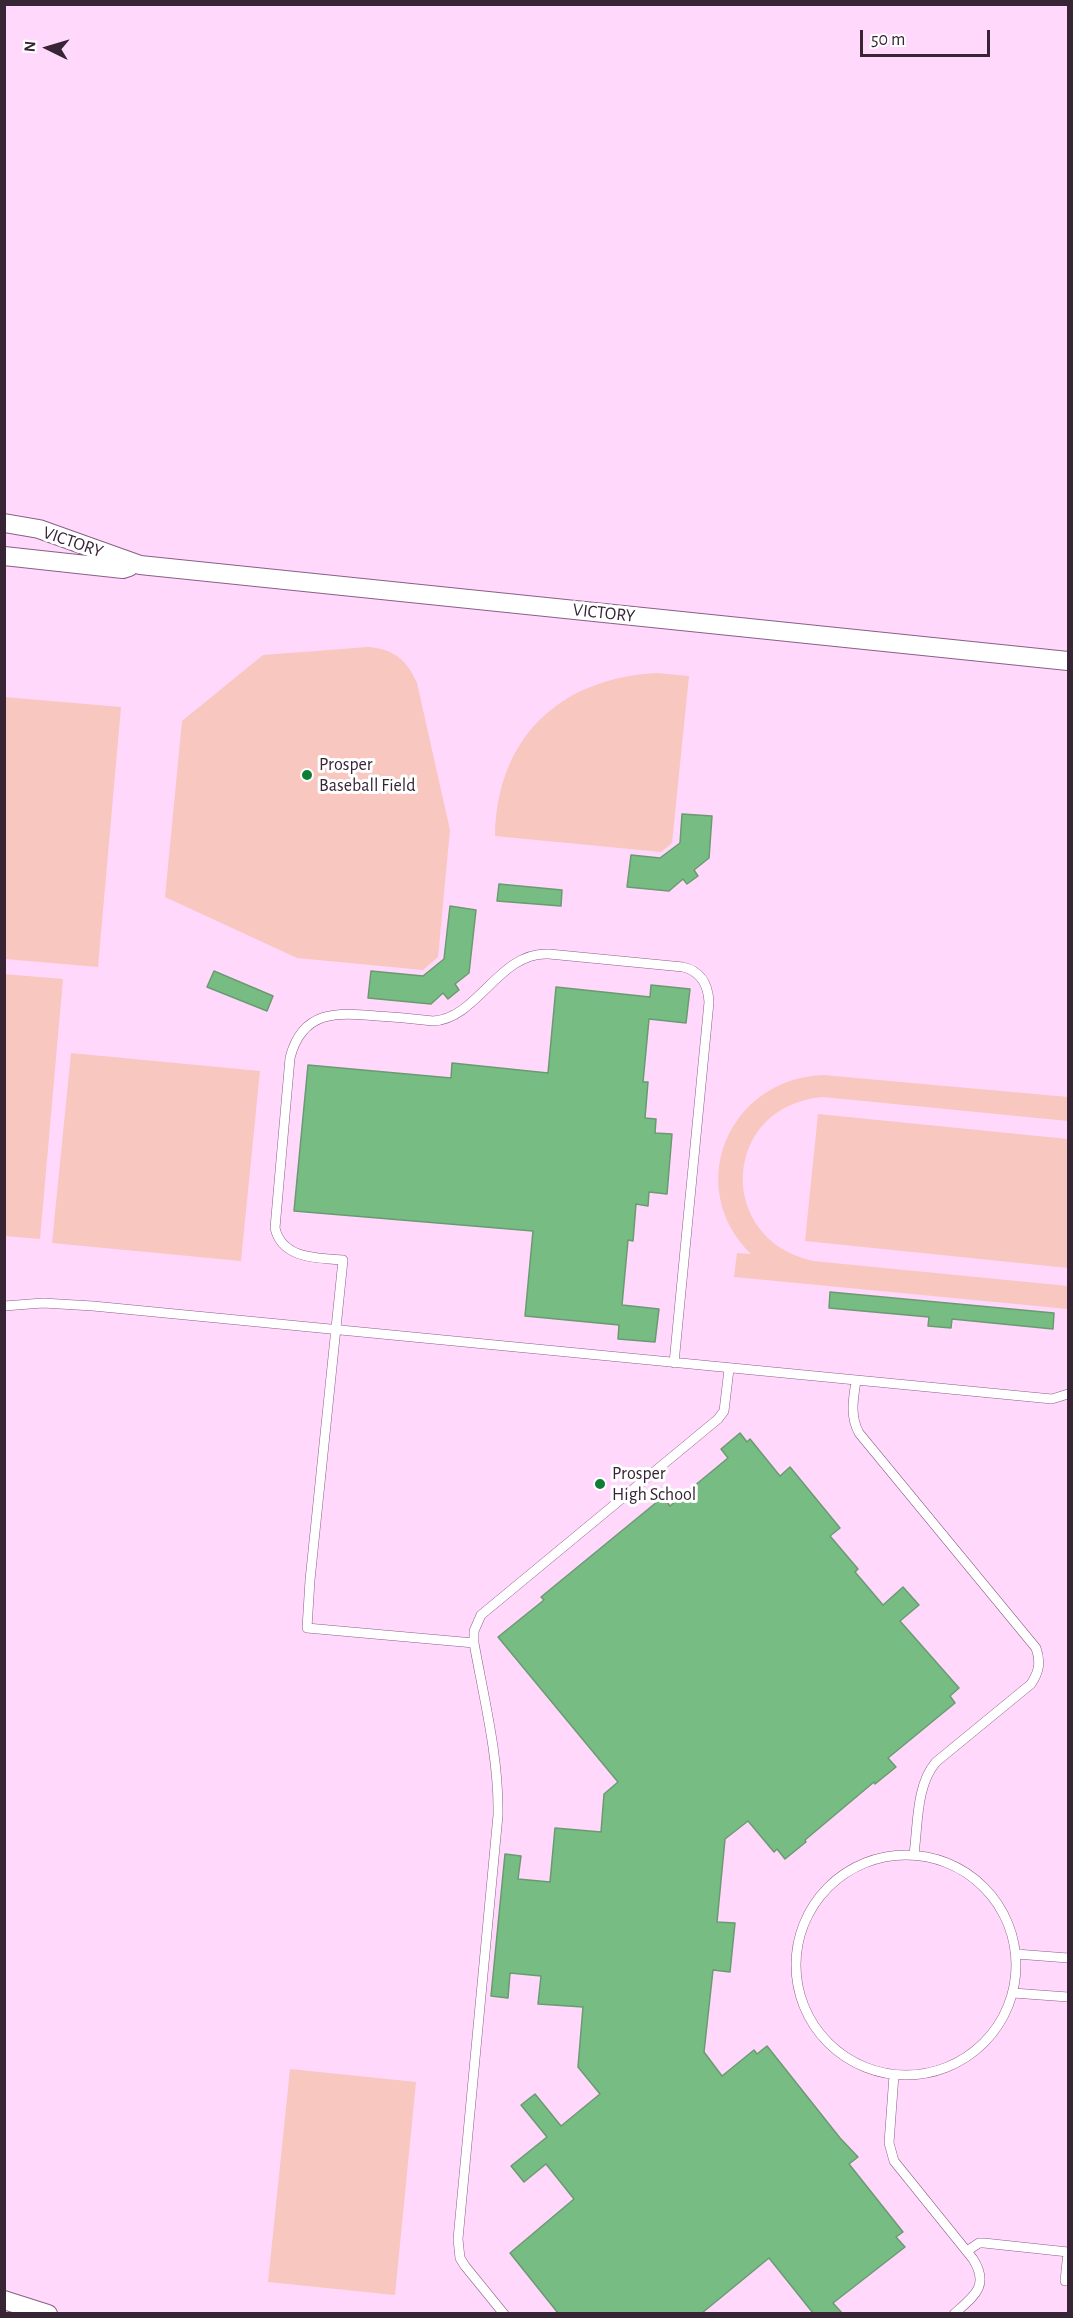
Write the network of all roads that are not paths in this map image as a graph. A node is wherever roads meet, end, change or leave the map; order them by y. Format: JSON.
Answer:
{"nodes":[{"id":1,"x":4,"y":523,"type":"edge"},
{"id":2,"x":4,"y":556,"type":"edge"},
{"id":3,"x":140,"y":565,"type":"junction"},
{"id":4,"x":1068,"y":661,"type":"edge"},
{"id":5,"x":4,"y":1306,"type":"edge"},
{"id":6,"x":335,"y":1328,"type":"junction"},
{"id":7,"x":674,"y":1362,"type":"junction"},
{"id":8,"x":729,"y":1369,"type":"junction"},
{"id":9,"x":856,"y":1381,"type":"junction"},
{"id":10,"x":1068,"y":1395,"type":"edge"},
{"id":11,"x":474,"y":1643,"type":"junction"},
{"id":12,"x":914,"y":1854,"type":"junction"},
{"id":13,"x":1016,"y":1954,"type":"junction"},
{"id":14,"x":1068,"y":1958,"type":"edge"},
{"id":15,"x":1013,"y":1993,"type":"junction"},
{"id":16,"x":1068,"y":1997,"type":"edge"},
{"id":17,"x":894,"y":2075,"type":"junction"},
{"id":18,"x":967,"y":2251,"type":"junction"},
{"id":19,"x":1068,"y":2281,"type":"edge"},
{"id":20,"x":4,"y":2300,"type":"edge"},
{"id":21,"x":48,"y":2313,"type":"edge"},
{"id":22,"x":504,"y":2313,"type":"edge"},
{"id":23,"x":954,"y":2313,"type":"edge"}],
"edges":[{"from":1,"to":3,"type":"street","name":"VICTORY"},
{"from":2,"to":3,"type":"street","name":"VICTORY"},
{"from":3,"to":4,"type":"street","name":"VICTORY"},
{"from":5,"to":6,"type":"lane"},
{"from":6,"to":7,"type":"lane"},
{"from":6,"to":7,"type":"lane"},
{"from":6,"to":11,"type":"lane"},
{"from":7,"to":8,"type":"lane"},
{"from":8,"to":9,"type":"lane"},
{"from":8,"to":11,"type":"lane"},
{"from":9,"to":10,"type":"lane"},
{"from":9,"to":12,"type":"lane"},
{"from":11,"to":22,"type":"lane"},
{"from":12,"to":13,"type":"lane"},
{"from":12,"to":17,"type":"lane"},
{"from":13,"to":14,"type":"lane"},
{"from":13,"to":15,"type":"lane"},
{"from":15,"to":16,"type":"lane"},
{"from":15,"to":17,"type":"lane"},
{"from":17,"to":18,"type":"lane"},
{"from":18,"to":19,"type":"lane"},
{"from":18,"to":23,"type":"lane"},
{"from":20,"to":21,"type":"street"}]}
